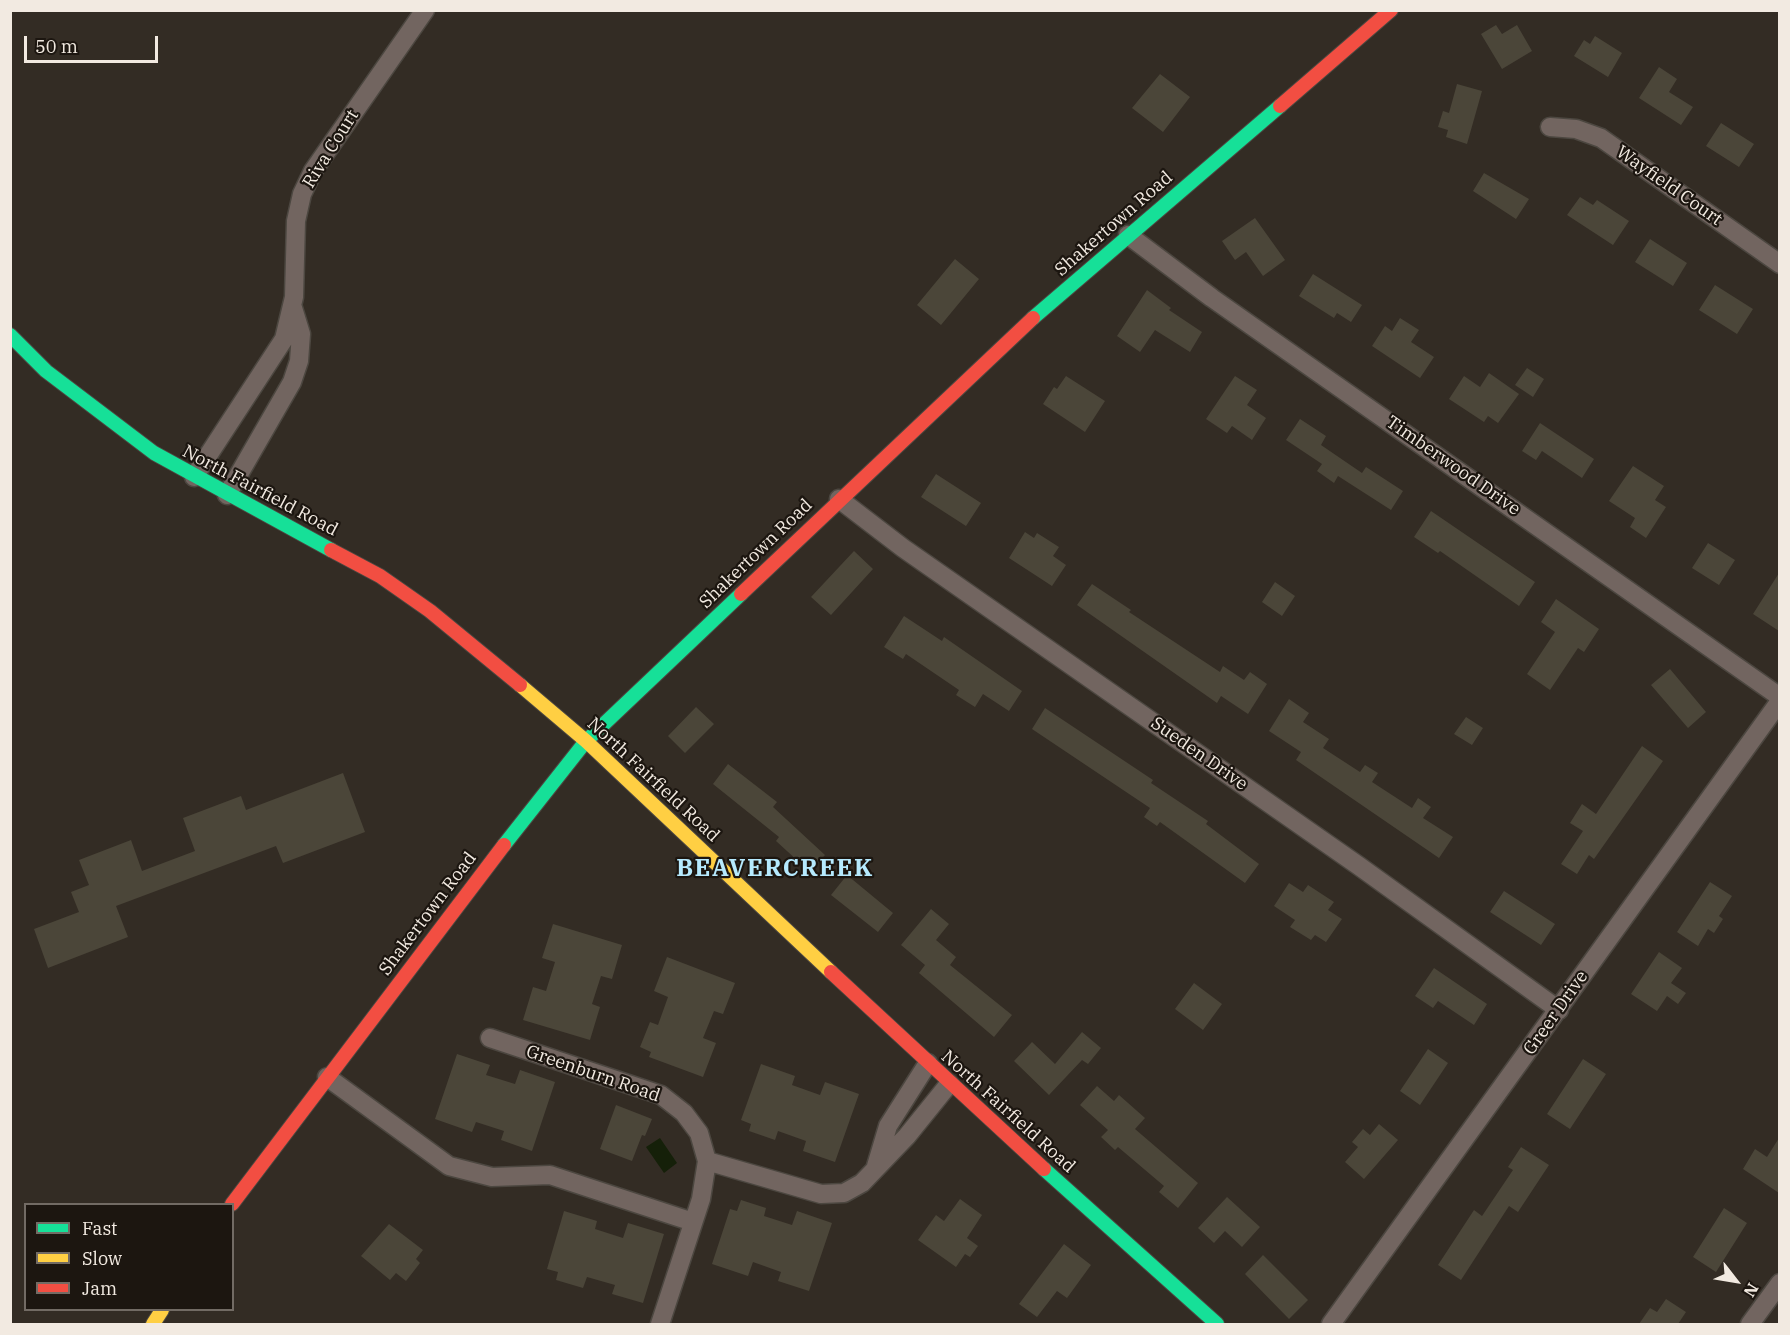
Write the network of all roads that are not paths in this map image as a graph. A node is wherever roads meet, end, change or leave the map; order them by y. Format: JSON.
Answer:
{"nodes":[{"id":1,"x":424,"y":10,"type":"edge"},
{"id":2,"x":1391,"y":10,"type":"edge"},
{"id":3,"x":1550,"y":127,"type":"dead end"},
{"id":4,"x":1128,"y":235,"type":"junction"},
{"id":5,"x":1779,"y":264,"type":"edge"},
{"id":6,"x":293,"y":308,"type":"junction"},
{"id":7,"x":10,"y":335,"type":"edge"},
{"id":8,"x":194,"y":477,"type":"junction"},
{"id":9,"x":227,"y":495,"type":"junction"},
{"id":10,"x":839,"y":499,"type":"junction"},
{"id":11,"x":1779,"y":699,"type":"edge"},
{"id":12,"x":586,"y":741,"type":"junction"},
{"id":13,"x":1559,"y":1010,"type":"junction"},
{"id":14,"x":490,"y":1038,"type":"dead end"},
{"id":15,"x":928,"y":1064,"type":"junction"},
{"id":16,"x":327,"y":1077,"type":"junction"},
{"id":17,"x":949,"y":1084,"type":"junction"},
{"id":18,"x":707,"y":1161,"type":"junction"},
{"id":19,"x":875,"y":1168,"type":"junction"},
{"id":20,"x":233,"y":1203,"type":"edge"},
{"id":21,"x":693,"y":1222,"type":"junction"},
{"id":22,"x":1779,"y":1283,"type":"edge"},
{"id":23,"x":161,"y":1311,"type":"edge"},
{"id":24,"x":153,"y":1324,"type":"edge"},
{"id":25,"x":660,"y":1324,"type":"edge"},
{"id":26,"x":1217,"y":1324,"type":"edge"},
{"id":27,"x":1331,"y":1324,"type":"edge"},
{"id":28,"x":1750,"y":1324,"type":"edge"}],
"edges":[{"from":1,"to":6,"type":"street","name":"Riva Court"},
{"from":2,"to":4,"type":"street","name":"Shakertown Road"},
{"from":3,"to":5,"type":"street","name":"Wayfield Court"},
{"from":4,"to":10,"type":"street","name":"Shakertown Road"},
{"from":4,"to":11,"type":"street","name":"Timberwood Drive"},
{"from":6,"to":8,"type":"street","name":"Riva Court"},
{"from":6,"to":9,"type":"street","name":"Riva Court"},
{"from":7,"to":8,"type":"street","name":"North Fairfield Road"},
{"from":8,"to":9,"type":"street","name":"North Fairfield Road"},
{"from":9,"to":12,"type":"street","name":"North Fairfield Road"},
{"from":10,"to":12,"type":"street","name":"Shakertown Road"},
{"from":10,"to":13,"type":"street","name":"Sueden Drive"},
{"from":11,"to":13,"type":"street","name":"Greer Drive"},
{"from":12,"to":15,"type":"street","name":"North Fairfield Road"},
{"from":12,"to":16,"type":"street","name":"Shakertown Road"},
{"from":13,"to":27,"type":"street","name":"Greer Drive"},
{"from":14,"to":18,"type":"street","name":"Greenburn Road"},
{"from":15,"to":17,"type":"street","name":"North Fairfield Road"},
{"from":15,"to":19,"type":"street"},
{"from":16,"to":20,"type":"street","name":"Shakertown Road"},
{"from":16,"to":21,"type":"street"},
{"from":17,"to":19,"type":"street"},
{"from":17,"to":26,"type":"street","name":"North Fairfield Road"},
{"from":18,"to":19,"type":"street"},
{"from":18,"to":21,"type":"street","name":"Greenburn Road"},
{"from":21,"to":25,"type":"street","name":"Greenburn Road"},
{"from":22,"to":28,"type":"street"},
{"from":23,"to":24,"type":"street"}]}
